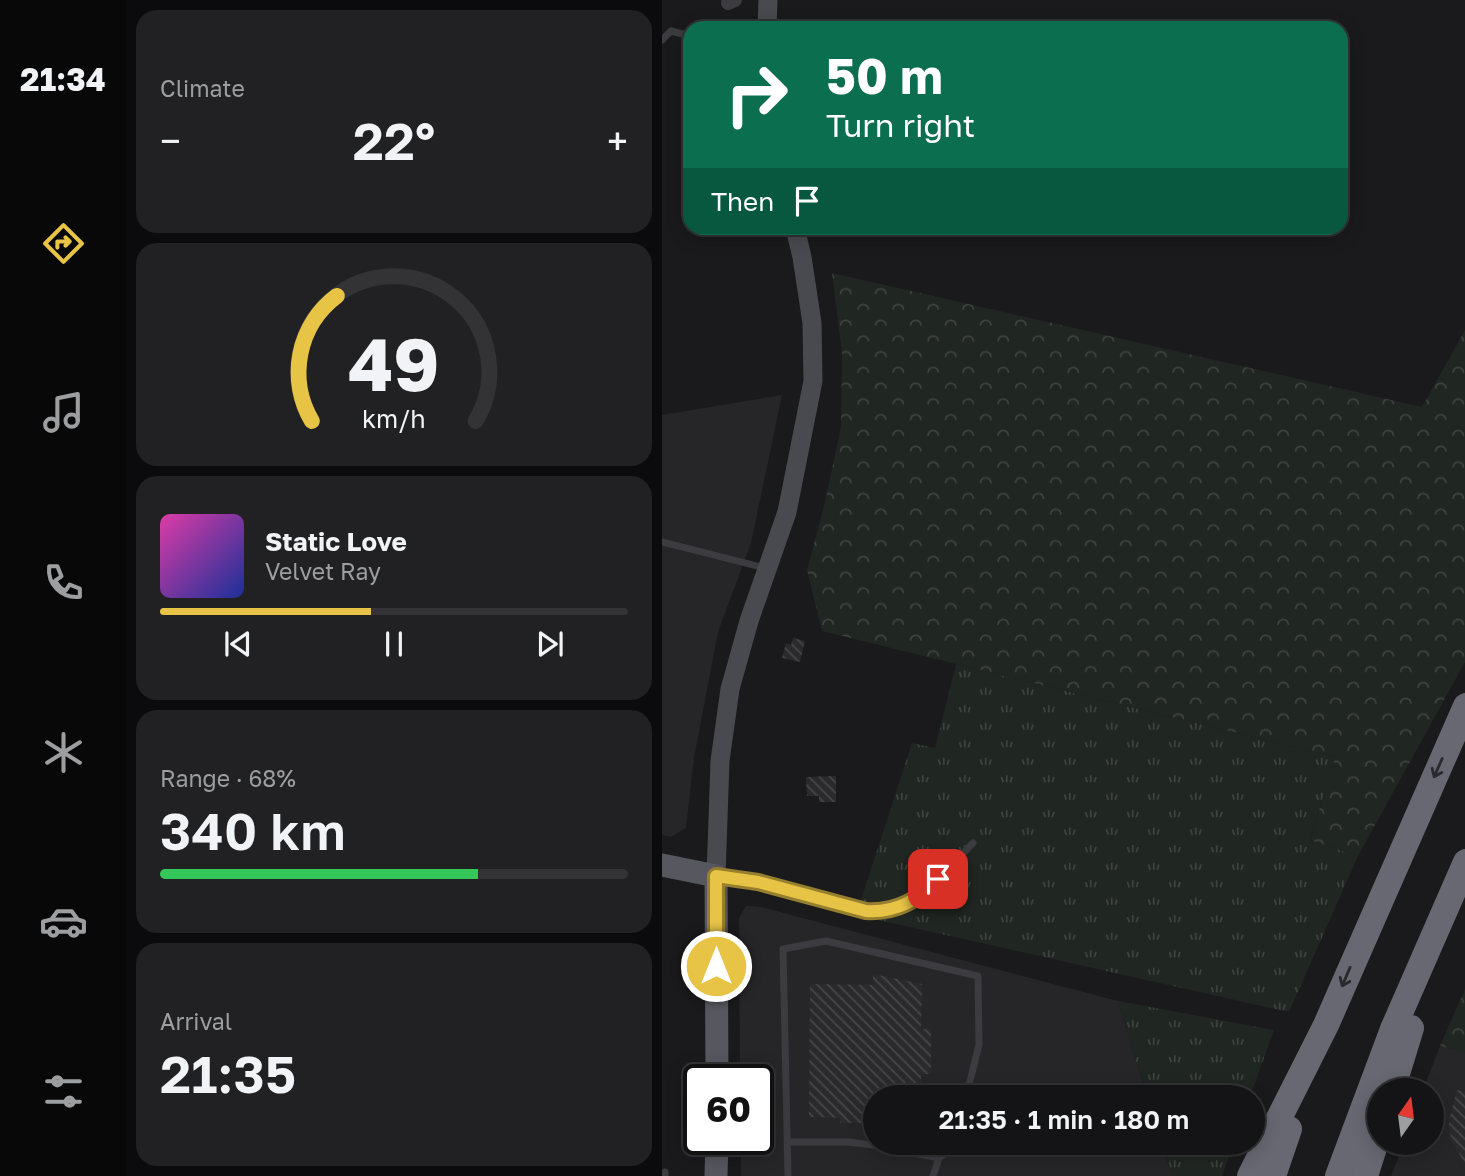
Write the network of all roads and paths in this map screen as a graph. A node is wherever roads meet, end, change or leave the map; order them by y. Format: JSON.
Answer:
{"nodes":[{"id":1,"x":768,"y":0,"type":"edge"},
{"id":2,"x":767,"y":21,"type":"edge"},
{"id":3,"x":683,"y":31,"type":"edge"},
{"id":4,"x":662,"y":40,"type":"edge"},
{"id":5,"x":797,"y":235,"type":"edge"},
{"id":6,"x":662,"y":542,"type":"edge"},
{"id":7,"x":769,"y":569,"type":"junction"},
{"id":8,"x":1465,"y":706,"type":"edge"},
{"id":9,"x":973,"y":843,"type":"dead end"},
{"id":10,"x":1465,"y":862,"type":"edge"},
{"id":11,"x":662,"y":864,"type":"edge"},
{"id":12,"x":716,"y":876,"type":"junction"},
{"id":13,"x":1449,"y":903,"type":"junction"},
{"id":14,"x":1326,"y":1025,"type":"junction"},
{"id":15,"x":717,"y":1064,"type":"edge"},
{"id":16,"x":1396,"y":1078,"type":"edge"},
{"id":17,"x":969,"y":1085,"type":"edge"},
{"id":18,"x":788,"y":1142,"type":"junction"},
{"id":19,"x":717,"y":1155,"type":"edge"},
{"id":20,"x":943,"y":1155,"type":"edge"},
{"id":21,"x":1372,"y":1155,"type":"edge"},
{"id":22,"x":939,"y":1158,"type":"junction"},
{"id":23,"x":716,"y":1176,"type":"edge"},
{"id":24,"x":788,"y":1176,"type":"edge"},
{"id":25,"x":933,"y":1176,"type":"edge"},
{"id":26,"x":1251,"y":1176,"type":"edge"},
{"id":27,"x":1273,"y":1176,"type":"edge"},
{"id":28,"x":1338,"y":1176,"type":"edge"},
{"id":29,"x":1365,"y":1176,"type":"edge"}],
"edges":[{"from":1,"to":2,"type":"main road"},
{"from":3,"to":4,"type":"lane"},
{"from":5,"to":7,"type":"main road"},
{"from":6,"to":7,"type":"lane"},
{"from":7,"to":12,"type":"main road"},
{"from":8,"to":14,"type":"highway","one_way":true},
{"from":9,"to":12,"type":"lane"},
{"from":10,"to":13,"type":"highway"},
{"from":11,"to":12,"type":"main road"},
{"from":12,"to":15,"type":"main road"},
{"from":13,"to":16,"type":"highway"},
{"from":13,"to":28,"type":"highway"},
{"from":14,"to":26,"type":"highway"},
{"from":14,"to":27,"type":"highway"},
{"from":17,"to":18,"type":"lane"},
{"from":18,"to":22,"type":"lane"},
{"from":18,"to":24,"type":"lane"},
{"from":19,"to":23,"type":"main road"},
{"from":20,"to":22,"type":"lane"},
{"from":21,"to":29,"type":"highway"},
{"from":22,"to":25,"type":"lane"}]}
